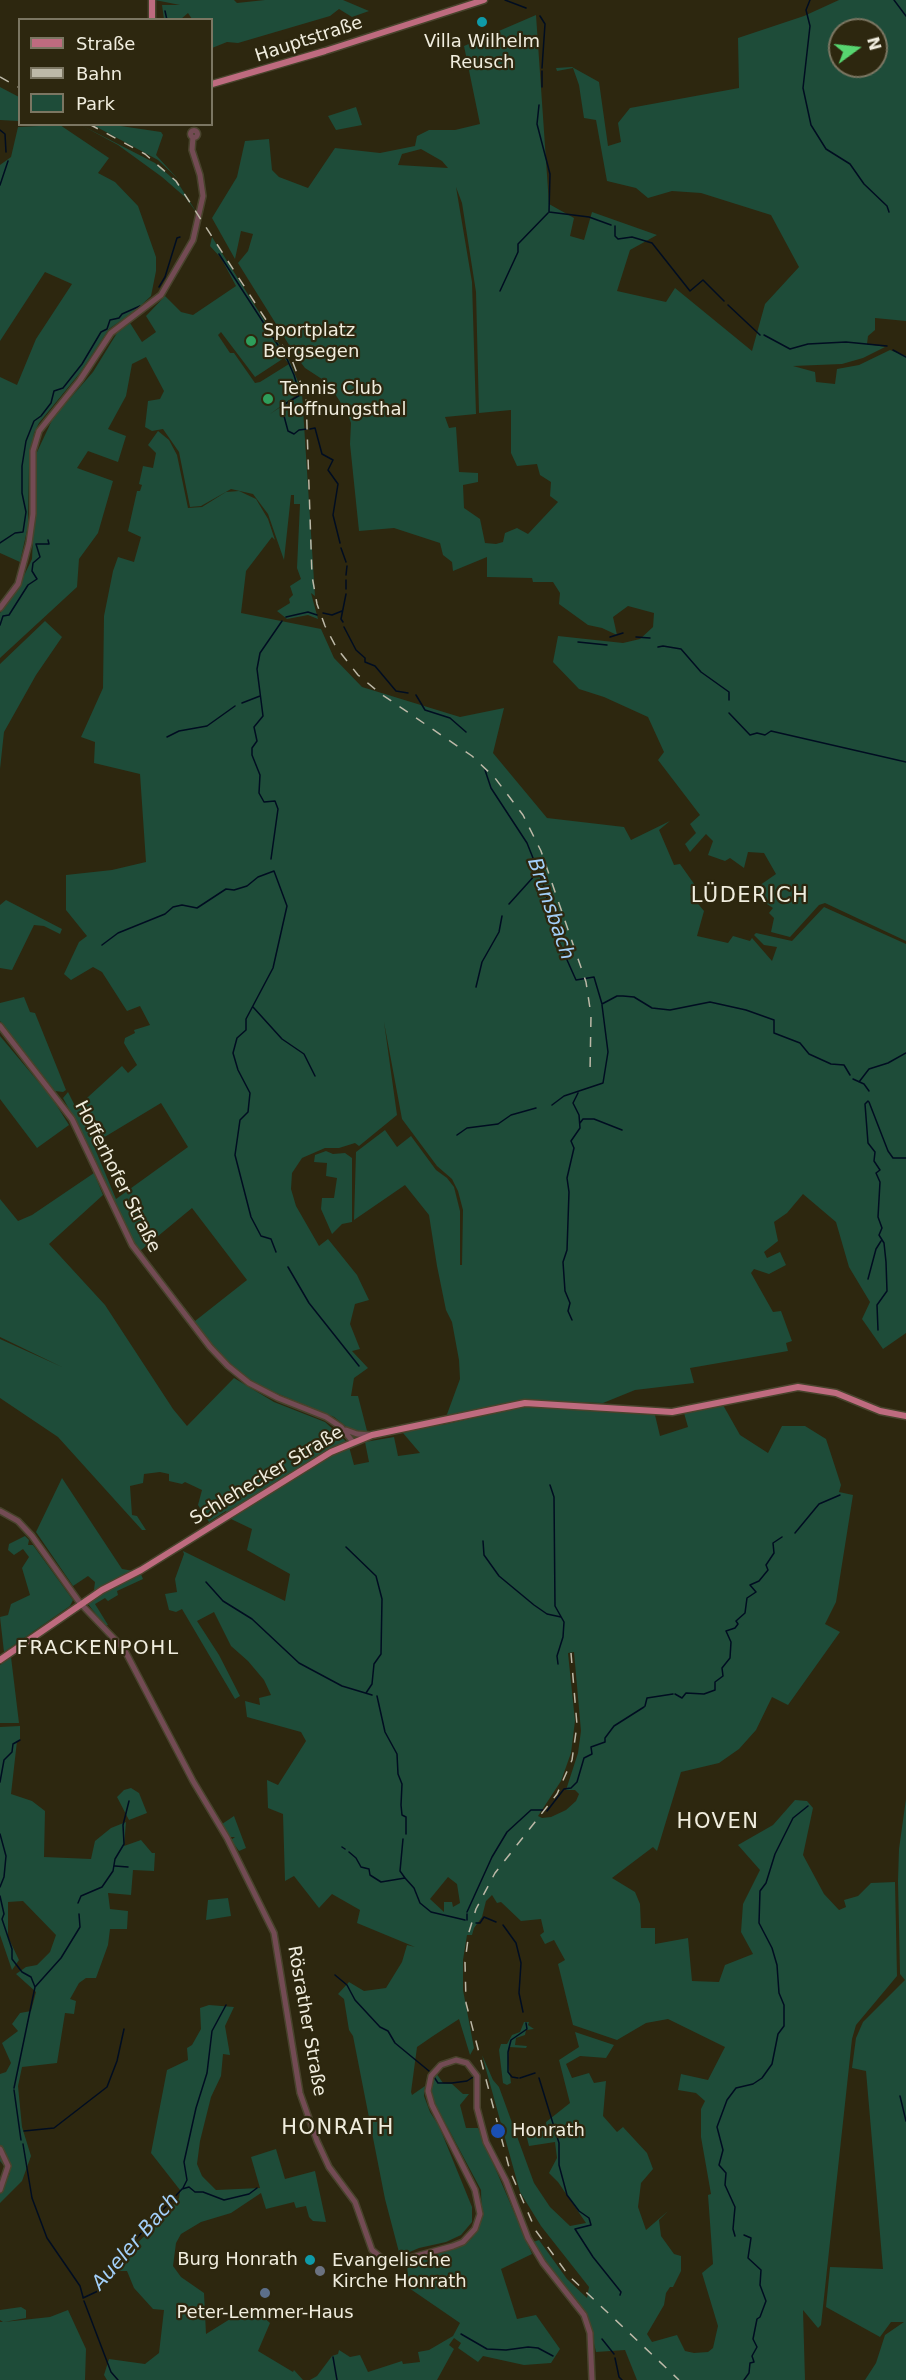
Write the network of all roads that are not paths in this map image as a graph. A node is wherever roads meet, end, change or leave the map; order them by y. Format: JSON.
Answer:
{"nodes":[{"id":1,"x":152,"y":0,"type":"edge"},
{"id":2,"x":484,"y":0,"type":"edge"},
{"id":3,"x":152,"y":18,"type":"edge"},
{"id":4,"x":213,"y":84,"type":"edge"},
{"id":5,"x":194,"y":131,"type":"edge"},
{"id":6,"x":0,"y":608,"type":"edge"},
{"id":7,"x":0,"y":1026,"type":"edge"},
{"id":8,"x":906,"y":1416,"type":"edge"},
{"id":9,"x":341,"y":1427,"type":"junction"},
{"id":10,"x":372,"y":1435,"type":"junction"},
{"id":11,"x":352,"y":1442,"type":"junction"},
{"id":12,"x":0,"y":1511,"type":"edge"},
{"id":13,"x":80,"y":1604,"type":"junction"},
{"id":14,"x":0,"y":1660,"type":"edge"},
{"id":15,"x":0,"y":2149,"type":"edge"},
{"id":16,"x":0,"y":2190,"type":"edge"},
{"id":17,"x":592,"y":2380,"type":"edge"}],
"edges":[{"from":1,"to":3,"type":"main road"},
{"from":2,"to":4,"type":"main road","name":"Hauptstraße"},
{"from":5,"to":6,"type":"street"},
{"from":7,"to":9,"type":"street","name":"Hofferhofer Straße"},
{"from":8,"to":10,"type":"main road","name":"Schlehecker Straße"},
{"from":9,"to":10,"type":"street"},
{"from":9,"to":11,"type":"street","name":"Hofferhofer Straße"},
{"from":10,"to":11,"type":"main road","name":"Schlehecker Straße"},
{"from":11,"to":13,"type":"main road","name":"Schlehecker Straße"},
{"from":12,"to":13,"type":"street","name":"Rösrather Straße"},
{"from":13,"to":14,"type":"main road","name":"Schlehecker Straße"},
{"from":13,"to":17,"type":"street","name":"Rösrather Straße"},
{"from":15,"to":16,"type":"street"}]}
